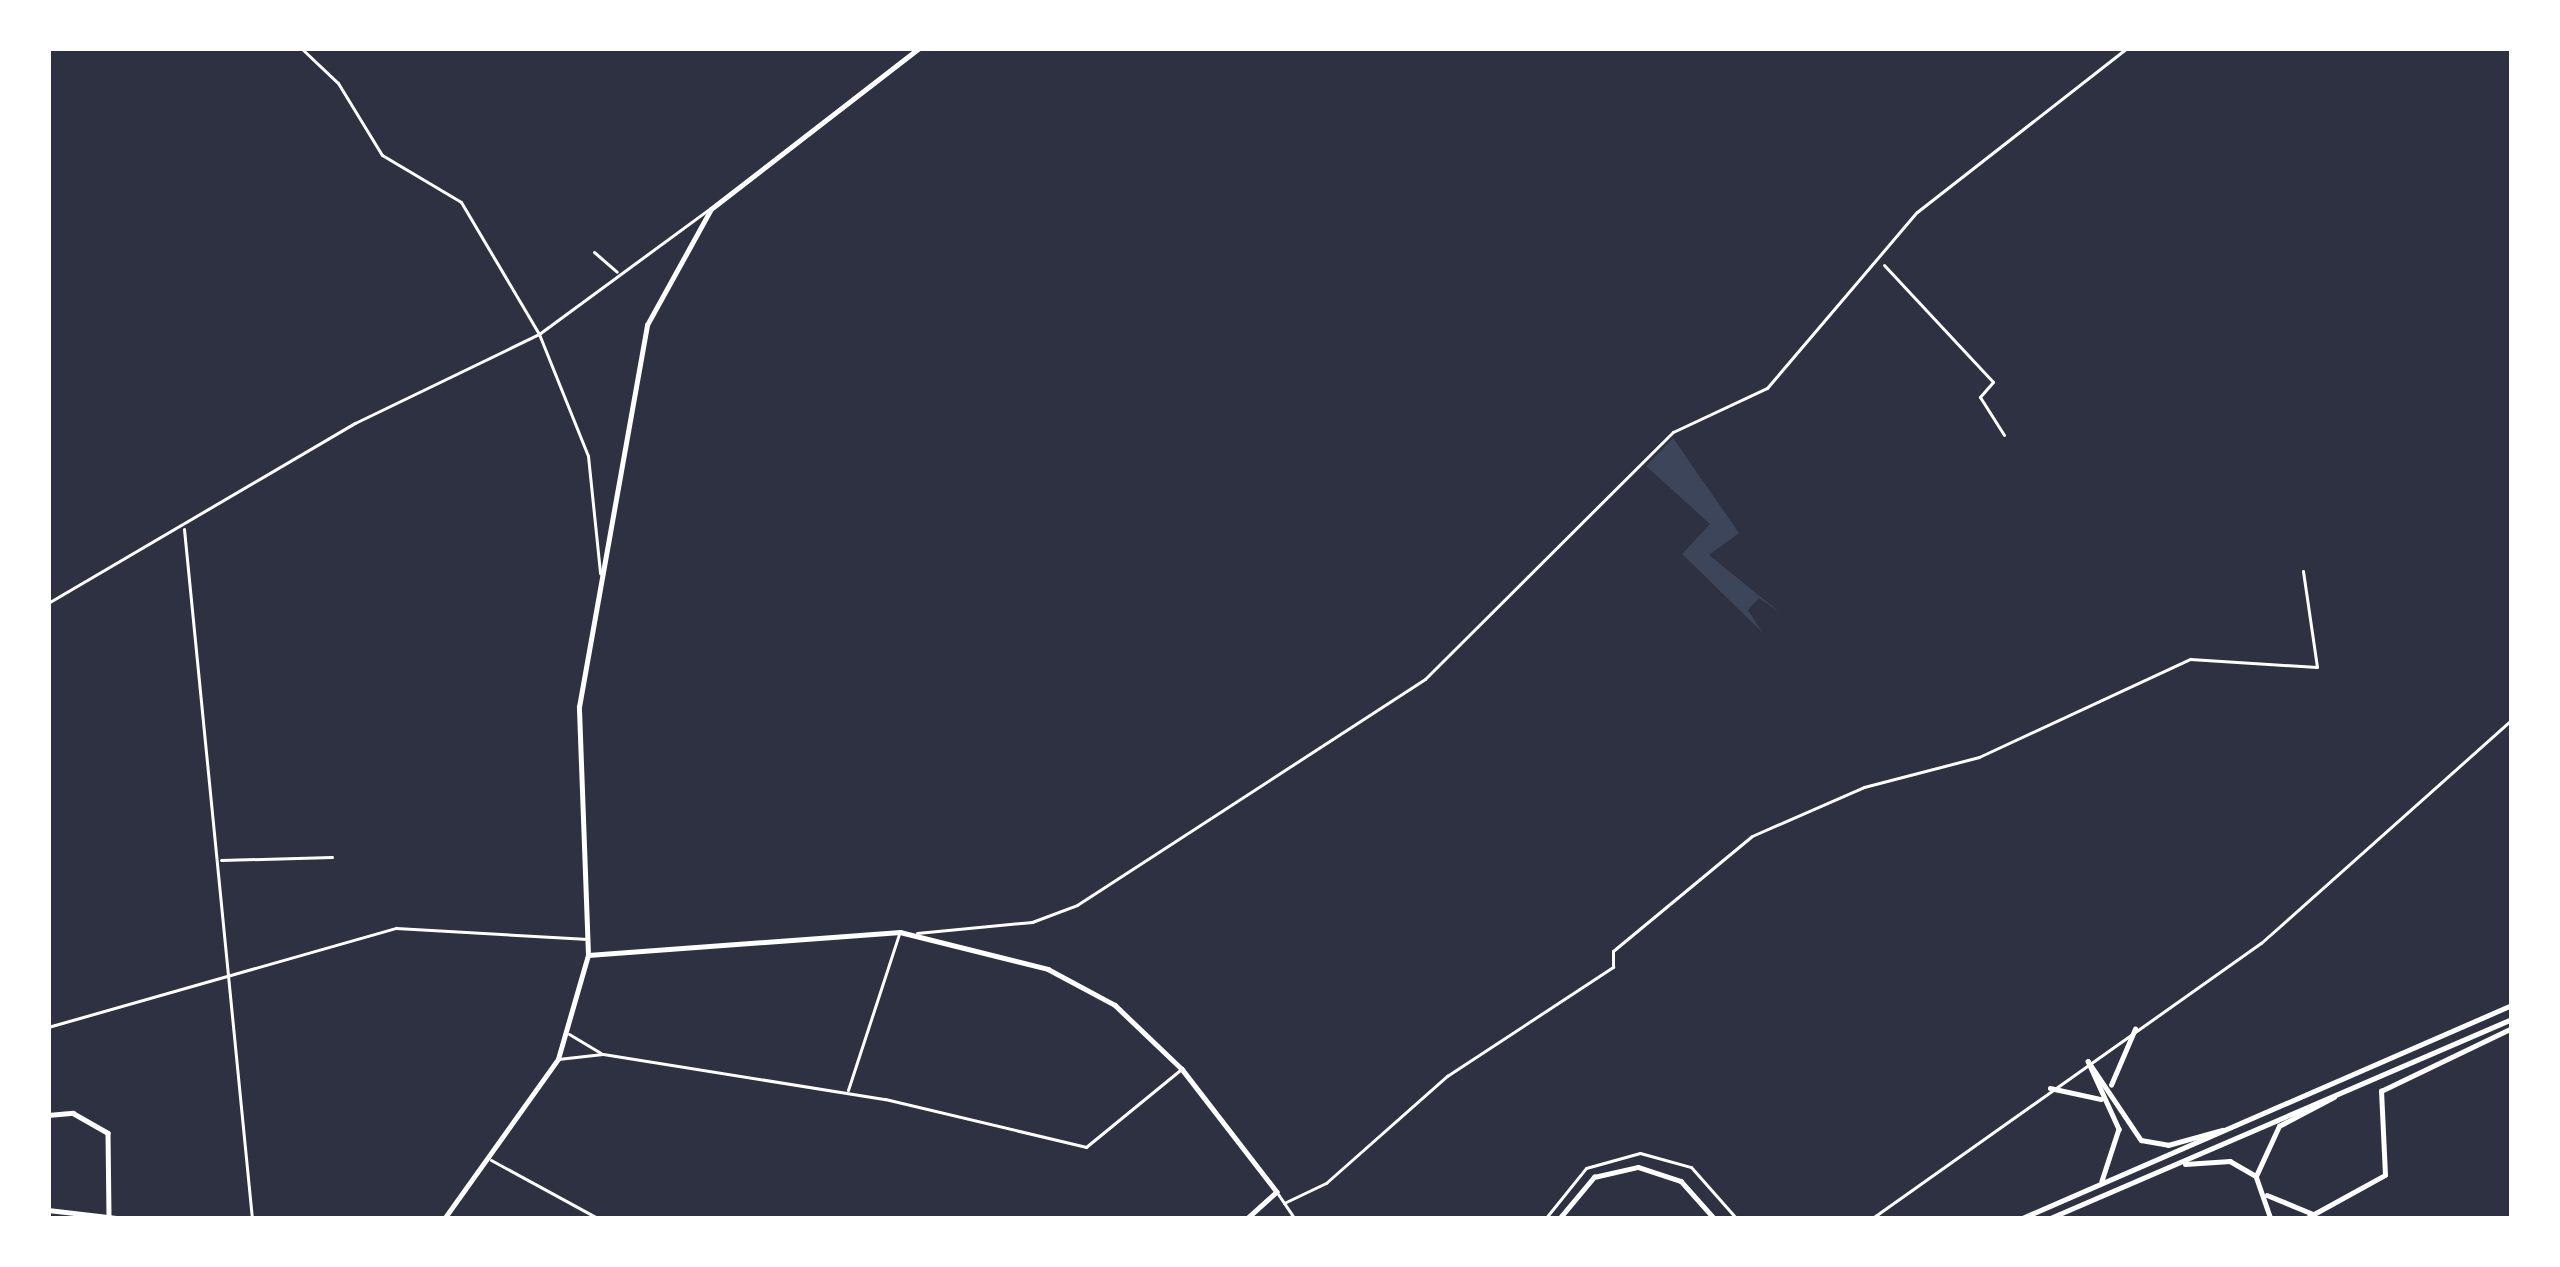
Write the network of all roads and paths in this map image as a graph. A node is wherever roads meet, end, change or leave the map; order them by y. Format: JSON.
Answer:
{"nodes":[{"id":1,"x":301,"y":48,"type":"edge"},
{"id":2,"x":919,"y":48,"type":"edge"},
{"id":3,"x":2127,"y":48,"type":"edge"},
{"id":4,"x":711,"y":209,"type":"junction"},
{"id":5,"x":594,"y":252,"type":"dead end"},
{"id":6,"x":1883,"y":264,"type":"junction"},
{"id":7,"x":617,"y":272,"type":"junction"},
{"id":8,"x":538,"y":334,"type":"junction"},
{"id":9,"x":2004,"y":435,"type":"dead end"},
{"id":10,"x":184,"y":528,"type":"junction"},
{"id":11,"x":2303,"y":571,"type":"dead end"},
{"id":12,"x":601,"y":573,"type":"junction"},
{"id":13,"x":48,"y":603,"type":"edge"},
{"id":14,"x":2512,"y":719,"type":"edge"},
{"id":15,"x":332,"y":857,"type":"dead end"},
{"id":16,"x":219,"y":860,"type":"junction"},
{"id":17,"x":900,"y":932,"type":"junction"},
{"id":18,"x":914,"y":934,"type":"junction"},
{"id":19,"x":590,"y":939,"type":"junction"},
{"id":20,"x":588,"y":955,"type":"junction"},
{"id":21,"x":230,"y":977,"type":"junction"},
{"id":22,"x":2512,"y":1005,"type":"edge"},
{"id":23,"x":2512,"y":1019,"type":"edge"},
{"id":24,"x":48,"y":1027,"type":"edge"},
{"id":25,"x":2135,"y":1028,"type":"junction"},
{"id":26,"x":2512,"y":1028,"type":"edge"},
{"id":27,"x":569,"y":1034,"type":"junction"},
{"id":28,"x":603,"y":1054,"type":"junction"},
{"id":29,"x":558,"y":1059,"type":"junction"},
{"id":30,"x":2088,"y":1061,"type":"junction"},
{"id":31,"x":1182,"y":1069,"type":"junction"},
{"id":32,"x":2111,"y":1085,"type":"junction"},
{"id":33,"x":2050,"y":1088,"type":"junction"},
{"id":34,"x":847,"y":1093,"type":"junction"},
{"id":35,"x":2334,"y":1096,"type":"junction"},
{"id":36,"x":2106,"y":1102,"type":"junction"},
{"id":37,"x":48,"y":1115,"type":"edge"},
{"id":38,"x":2228,"y":1129,"type":"junction"},
{"id":39,"x":491,"y":1160,"type":"junction"},
{"id":40,"x":2256,"y":1176,"type":"junction"},
{"id":41,"x":2099,"y":1185,"type":"junction"},
{"id":42,"x":1277,"y":1192,"type":"junction"},
{"id":43,"x":2107,"y":1195,"type":"junction"},
{"id":44,"x":2266,"y":1195,"type":"junction"},
{"id":45,"x":1284,"y":1203,"type":"junction"},
{"id":46,"x":2282,"y":1208,"type":"junction"},
{"id":47,"x":48,"y":1210,"type":"edge"},
{"id":48,"x":2313,"y":1214,"type":"junction"},
{"id":49,"x":250,"y":1217,"type":"edge"},
{"id":50,"x":2271,"y":1218,"type":"edge"},
{"id":51,"x":109,"y":1219,"type":"edge"},
{"id":52,"x":126,"y":1219,"type":"edge"},
{"id":53,"x":444,"y":1219,"type":"edge"},
{"id":54,"x":599,"y":1219,"type":"edge"},
{"id":55,"x":1247,"y":1219,"type":"edge"},
{"id":56,"x":1294,"y":1219,"type":"edge"},
{"id":57,"x":1545,"y":1219,"type":"edge"},
{"id":58,"x":1559,"y":1219,"type":"edge"},
{"id":59,"x":1715,"y":1219,"type":"edge"},
{"id":60,"x":1737,"y":1219,"type":"edge"},
{"id":61,"x":1870,"y":1219,"type":"edge"},
{"id":62,"x":2020,"y":1219,"type":"edge"},
{"id":63,"x":2048,"y":1219,"type":"edge"},
{"id":64,"x":2284,"y":1219,"type":"edge"},
{"id":65,"x":2305,"y":1219,"type":"edge"}],
"edges":[{"from":1,"to":8,"type":"street"},
{"from":2,"to":4,"type":"main road"},
{"from":3,"to":6,"type":"street"},
{"from":4,"to":7,"type":"street"},
{"from":4,"to":12,"type":"main road"},
{"from":5,"to":7,"type":"street"},
{"from":6,"to":9,"type":"street"},
{"from":6,"to":18,"type":"street"},
{"from":7,"to":8,"type":"street"},
{"from":8,"to":10,"type":"street"},
{"from":8,"to":12,"type":"street"},
{"from":10,"to":13,"type":"street"},
{"from":10,"to":16,"type":"street"},
{"from":11,"to":45,"type":"street"},
{"from":12,"to":19,"type":"main road"},
{"from":14,"to":25,"type":"street"},
{"from":15,"to":16,"type":"street"},
{"from":16,"to":21,"type":"street"},
{"from":17,"to":18,"type":"main road"},
{"from":17,"to":20,"type":"main road"},
{"from":17,"to":34,"type":"street"},
{"from":18,"to":31,"type":"main road"},
{"from":19,"to":20,"type":"main road"},
{"from":19,"to":21,"type":"street"},
{"from":20,"to":27,"type":"main road"},
{"from":21,"to":24,"type":"street"},
{"from":21,"to":49,"type":"street"},
{"from":22,"to":38,"type":"main road"},
{"from":23,"to":35,"type":"main road"},
{"from":25,"to":30,"type":"street"},
{"from":25,"to":32,"type":"main road"},
{"from":26,"to":48,"type":"main road"},
{"from":27,"to":28,"type":"street"},
{"from":27,"to":29,"type":"main road"},
{"from":28,"to":29,"type":"street"},
{"from":28,"to":34,"type":"street"},
{"from":29,"to":39,"type":"main road"},
{"from":30,"to":32,"type":"main road"},
{"from":30,"to":33,"type":"street"},
{"from":30,"to":36,"type":"main road"},
{"from":31,"to":34,"type":"street"},
{"from":31,"to":42,"type":"main road"},
{"from":32,"to":38,"type":"main road"},
{"from":33,"to":36,"type":"main road"},
{"from":33,"to":61,"type":"street"},
{"from":35,"to":40,"type":"main road"},
{"from":35,"to":43,"type":"main road"},
{"from":36,"to":41,"type":"main road"},
{"from":37,"to":51,"type":"main road"},
{"from":38,"to":41,"type":"main road"},
{"from":39,"to":53,"type":"main road"},
{"from":39,"to":54,"type":"street"},
{"from":40,"to":43,"type":"main road"},
{"from":40,"to":44,"type":"main road"},
{"from":41,"to":62,"type":"main road"},
{"from":42,"to":45,"type":"street"},
{"from":42,"to":55,"type":"main road"},
{"from":43,"to":63,"type":"main road"},
{"from":44,"to":46,"type":"main road"},
{"from":44,"to":50,"type":"main road"},
{"from":45,"to":56,"type":"street"},
{"from":46,"to":48,"type":"main road"},
{"from":46,"to":64,"type":"main road"},
{"from":47,"to":52,"type":"main road"},
{"from":48,"to":65,"type":"main road"},
{"from":57,"to":60,"type":"street"},
{"from":58,"to":59,"type":"main road"}]}
